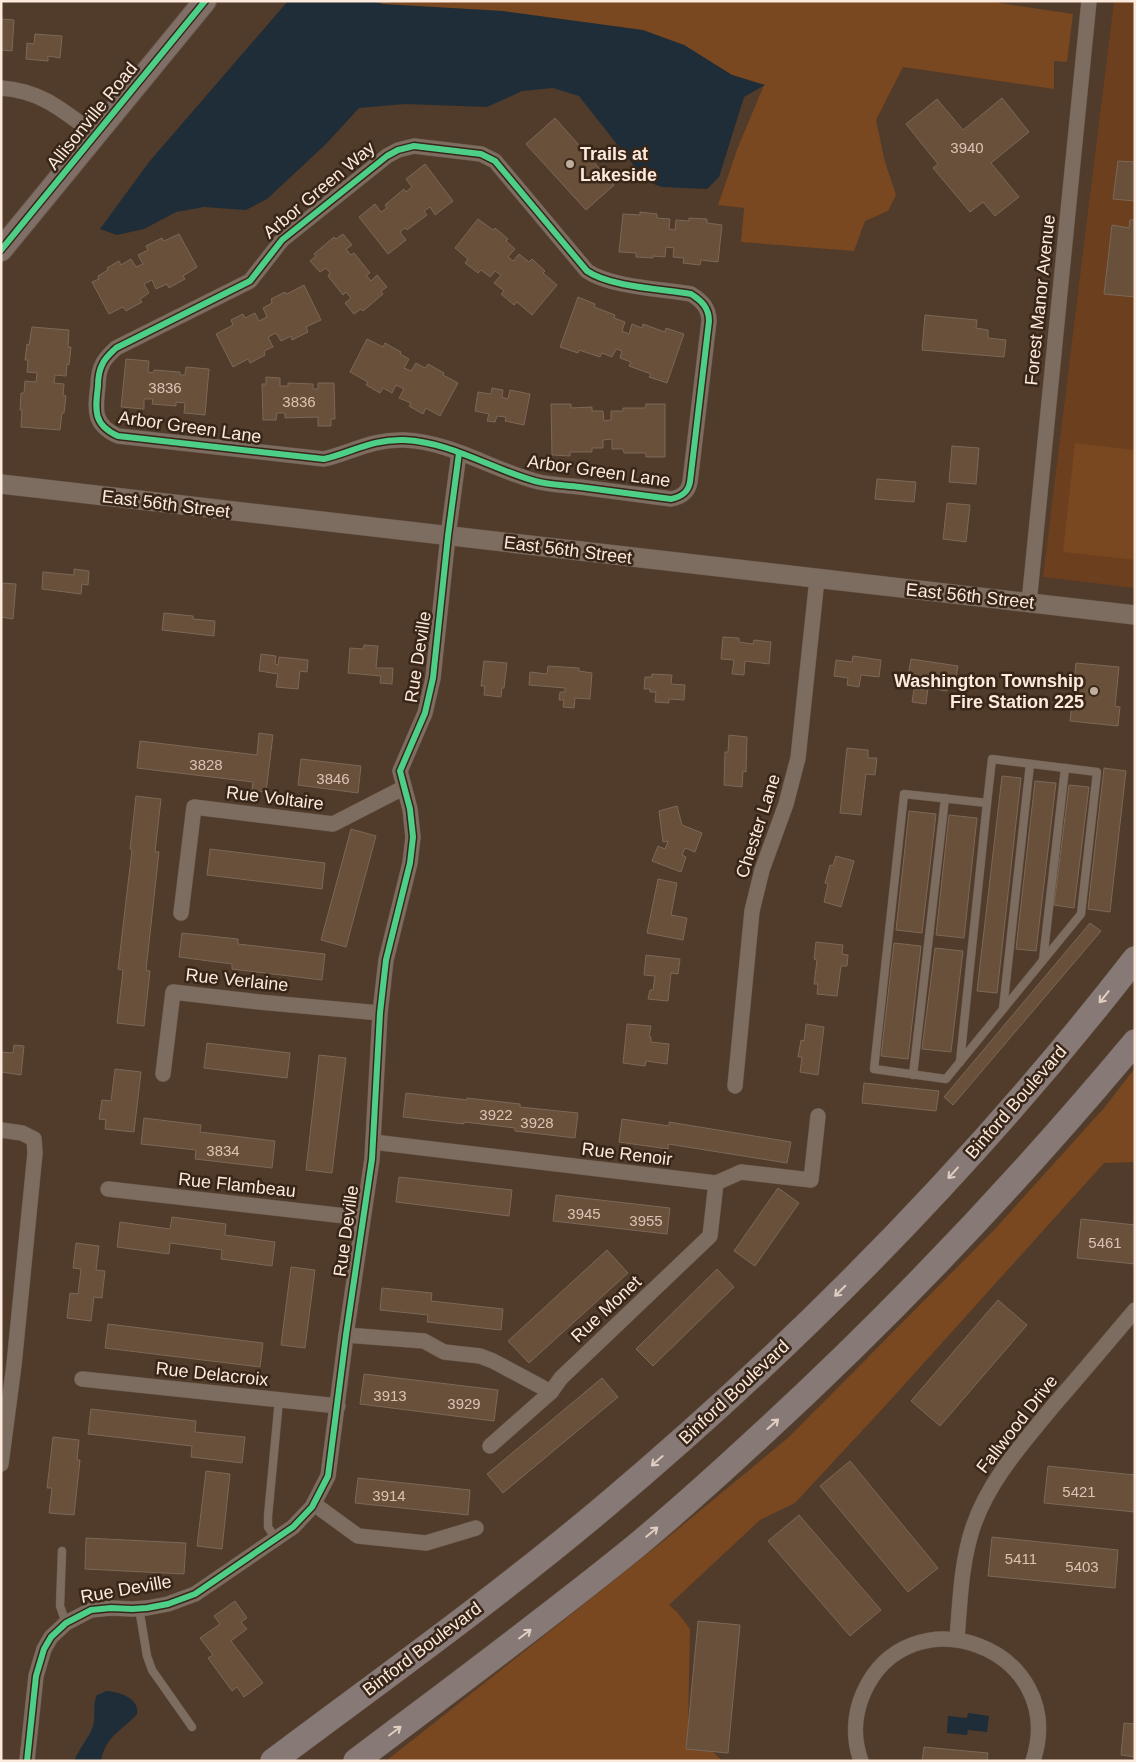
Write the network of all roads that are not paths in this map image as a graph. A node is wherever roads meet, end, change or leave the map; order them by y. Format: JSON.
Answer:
{"nodes":[{"id":1,"x":1089,"y":1,"type":"edge"},
{"id":2,"x":201,"y":3,"type":"edge"},
{"id":3,"x":1,"y":88,"type":"edge"},
{"id":4,"x":96,"y":135,"type":"junction"},
{"id":5,"x":1,"y":250,"type":"edge"},
{"id":6,"x":97,"y":392,"type":"joint"},
{"id":7,"x":699,"y":400,"type":"joint"},
{"id":8,"x":459,"y":453,"type":"junction"},
{"id":9,"x":1,"y":484,"type":"edge"},
{"id":10,"x":448,"y":536,"type":"junction"},
{"id":11,"x":817,"y":579,"type":"junction"},
{"id":12,"x":1029,"y":602,"type":"junction"},
{"id":13,"x":1135,"y":615,"type":"edge"},
{"id":14,"x":1030,"y":764,"type":"junction"},
{"id":15,"x":1065,"y":768,"type":"junction"},
{"id":16,"x":404,"y":788,"type":"junction"},
{"id":17,"x":945,"y":798,"type":"junction"},
{"id":18,"x":987,"y":803,"type":"junction"},
{"id":19,"x":181,"y":913,"type":"dead end"},
{"id":20,"x":1135,"y":959,"type":"edge"},
{"id":21,"x":1042,"y":961,"type":"junction"},
{"id":22,"x":1003,"y":1010,"type":"junction"},
{"id":23,"x":380,"y":1013,"type":"junction"},
{"id":24,"x":1135,"y":1042,"type":"edge"},
{"id":25,"x":960,"y":1062,"type":"junction"},
{"id":26,"x":163,"y":1074,"type":"dead end"},
{"id":27,"x":913,"y":1074,"type":"junction"},
{"id":28,"x":735,"y":1086,"type":"dead end"},
{"id":29,"x":818,"y":1116,"type":"dead end"},
{"id":30,"x":1,"y":1130,"type":"edge"},
{"id":31,"x":374,"y":1142,"type":"junction"},
{"id":32,"x":716,"y":1183,"type":"junction"},
{"id":33,"x":108,"y":1190,"type":"dead end"},
{"id":34,"x":363,"y":1218,"type":"junction"},
{"id":35,"x":1135,"y":1310,"type":"edge"},
{"id":36,"x":346,"y":1335,"type":"junction"},
{"id":37,"x":8,"y":1364,"type":"edge"},
{"id":38,"x":82,"y":1379,"type":"dead end"},
{"id":39,"x":551,"y":1392,"type":"junction"},
{"id":40,"x":279,"y":1400,"type":"junction"},
{"id":41,"x":338,"y":1406,"type":"junction"},
{"id":42,"x":490,"y":1446,"type":"dead end"},
{"id":43,"x":1,"y":1464,"type":"edge"},
{"id":44,"x":314,"y":1504,"type":"junction"},
{"id":45,"x":476,"y":1528,"type":"dead end"},
{"id":46,"x":276,"y":1539,"type":"junction"},
{"id":47,"x":62,"y":1551,"type":"dead end"},
{"id":48,"x":140,"y":1608,"type":"junction"},
{"id":49,"x":66,"y":1623,"type":"junction"},
{"id":50,"x":957,"y":1640,"type":"junction"},
{"id":51,"x":192,"y":1727,"type":"dead end"},
{"id":52,"x":26,"y":1761,"type":"edge"},
{"id":53,"x":273,"y":1761,"type":"edge"},
{"id":54,"x":356,"y":1761,"type":"edge"},
{"id":55,"x":861,"y":1761,"type":"edge"},
{"id":56,"x":1033,"y":1761,"type":"edge"}],
"edges":[{"from":1,"to":12,"type":"street","name":"Forest Manor Avenue"},
{"from":2,"to":4,"type":"main road","name":"Allisonville Road"},
{"from":3,"to":4,"type":"street"},
{"from":4,"to":5,"type":"main road","name":"Allisonville Road"},
{"from":6,"to":7,"type":"street","name":"Arbor Green Way"},
{"from":6,"to":8,"type":"street","name":"Arbor Green Lane"},
{"from":7,"to":8,"type":"street","name":"Arbor Green Lane"},
{"from":8,"to":10,"type":"street","name":"Rue Deville"},
{"from":9,"to":10,"type":"street","name":"East 56th Street"},
{"from":10,"to":11,"type":"street","name":"East 56th Street"},
{"from":10,"to":16,"type":"street","name":"Rue Deville"},
{"from":11,"to":12,"type":"street","name":"East 56th Street"},
{"from":11,"to":28,"type":"street","name":"Chester Lane"},
{"from":12,"to":13,"type":"street","name":"East 56th Street"},
{"from":14,"to":15,"type":"lane"},
{"from":14,"to":18,"type":"lane"},
{"from":14,"to":22,"type":"lane"},
{"from":15,"to":21,"type":"lane"},
{"from":15,"to":21,"type":"lane"},
{"from":16,"to":19,"type":"street","name":"Rue Voltaire"},
{"from":16,"to":23,"type":"street","name":"Rue Deville"},
{"from":17,"to":18,"type":"lane"},
{"from":17,"to":27,"type":"lane"},
{"from":17,"to":27,"type":"lane"},
{"from":18,"to":25,"type":"lane"},
{"from":20,"to":53,"type":"main road","name":"Binford Boulevard","one_way":true},
{"from":21,"to":22,"type":"lane"},
{"from":22,"to":25,"type":"lane"},
{"from":23,"to":26,"type":"street","name":"Rue Verlaine"},
{"from":23,"to":31,"type":"street","name":"Rue Deville"},
{"from":54,"to":24,"type":"main road","one_way":true},
{"from":25,"to":27,"type":"lane"},
{"from":29,"to":32,"type":"street"},
{"from":30,"to":37,"type":"street"},
{"from":31,"to":32,"type":"street","name":"Rue Renoir"},
{"from":31,"to":34,"type":"street","name":"Rue Deville"},
{"from":32,"to":39,"type":"street","name":"Rue Monet"},
{"from":33,"to":34,"type":"street","name":"Rue Flambeau"},
{"from":34,"to":36,"type":"street","name":"Rue Deville"},
{"from":35,"to":50,"type":"street","name":"Fallwood Drive"},
{"from":36,"to":39,"type":"street"},
{"from":36,"to":41,"type":"street","name":"Rue Deville"},
{"from":37,"to":43,"type":"street"},
{"from":38,"to":40,"type":"street","name":"Rue Delacroix"},
{"from":39,"to":42,"type":"street","name":"Rue Monet"},
{"from":40,"to":41,"type":"street","name":"Rue Delacroix"},
{"from":40,"to":46,"type":"lane"},
{"from":41,"to":44,"type":"street","name":"Rue Deville"},
{"from":44,"to":45,"type":"street"},
{"from":44,"to":46,"type":"street","name":"Rue Deville"},
{"from":46,"to":48,"type":"street","name":"Rue Deville"},
{"from":47,"to":49,"type":"lane"},
{"from":48,"to":49,"type":"street","name":"Rue Deville"},
{"from":48,"to":51,"type":"lane"},
{"from":49,"to":52,"type":"street","name":"Rue Deville"},
{"from":50,"to":55,"type":"street"},
{"from":50,"to":56,"type":"street"}]}
